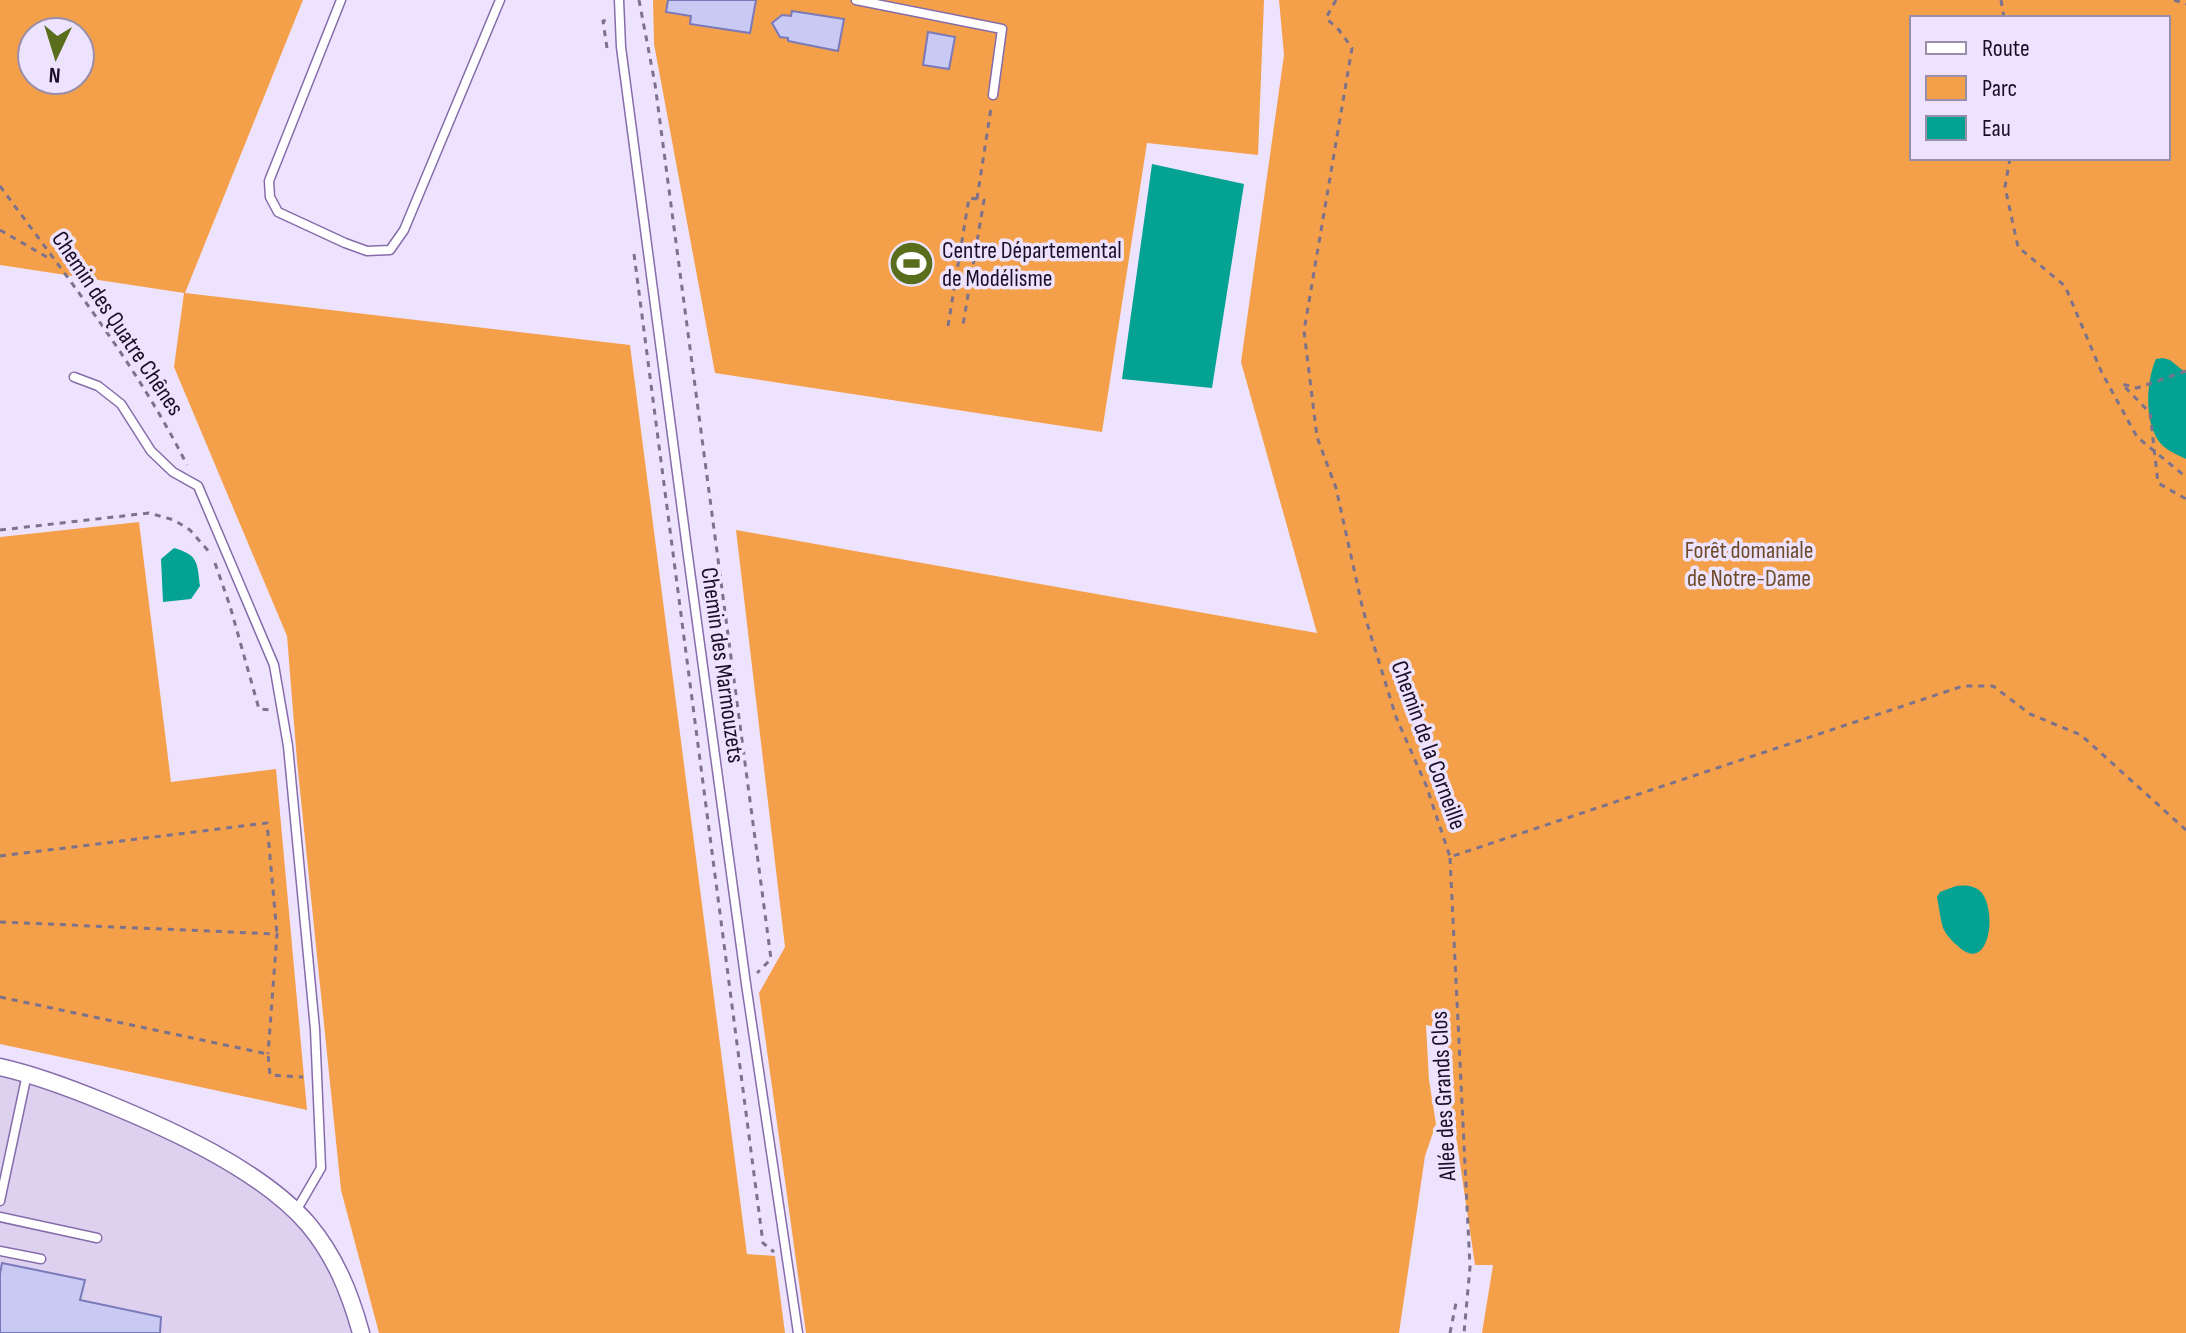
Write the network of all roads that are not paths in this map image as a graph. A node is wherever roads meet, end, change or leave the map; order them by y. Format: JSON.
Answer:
{"nodes":[{"id":1,"x":341,"y":0,"type":"edge"},
{"id":2,"x":500,"y":0,"type":"edge"},
{"id":3,"x":619,"y":0,"type":"edge"},
{"id":4,"x":856,"y":0,"type":"edge"},
{"id":5,"x":993,"y":95,"type":"road end"},
{"id":6,"x":74,"y":377,"type":"dead end"},
{"id":7,"x":0,"y":1067,"type":"edge"},
{"id":8,"x":27,"y":1073,"type":"junction"},
{"id":9,"x":5,"y":1155,"type":"edge"},
{"id":10,"x":0,"y":1201,"type":"edge"},
{"id":11,"x":296,"y":1212,"type":"junction"},
{"id":12,"x":0,"y":1217,"type":"edge"},
{"id":13,"x":97,"y":1238,"type":"dead end"},
{"id":14,"x":0,"y":1251,"type":"edge"},
{"id":15,"x":41,"y":1259,"type":"dead end"},
{"id":16,"x":361,"y":1333,"type":"edge"},
{"id":17,"x":798,"y":1333,"type":"edge"}],
"edges":[{"from":1,"to":2,"type":"lane"},
{"from":3,"to":17,"type":"lane","name":"Chemin des Marmouzets"},
{"from":4,"to":5,"type":"lane"},
{"from":6,"to":11,"type":"lane"},
{"from":7,"to":8,"type":"street"},
{"from":8,"to":9,"type":"lane"},
{"from":8,"to":11,"type":"street"},
{"from":9,"to":10,"type":"lane"},
{"from":11,"to":16,"type":"street"},
{"from":12,"to":13,"type":"lane"},
{"from":14,"to":15,"type":"lane"}]}
